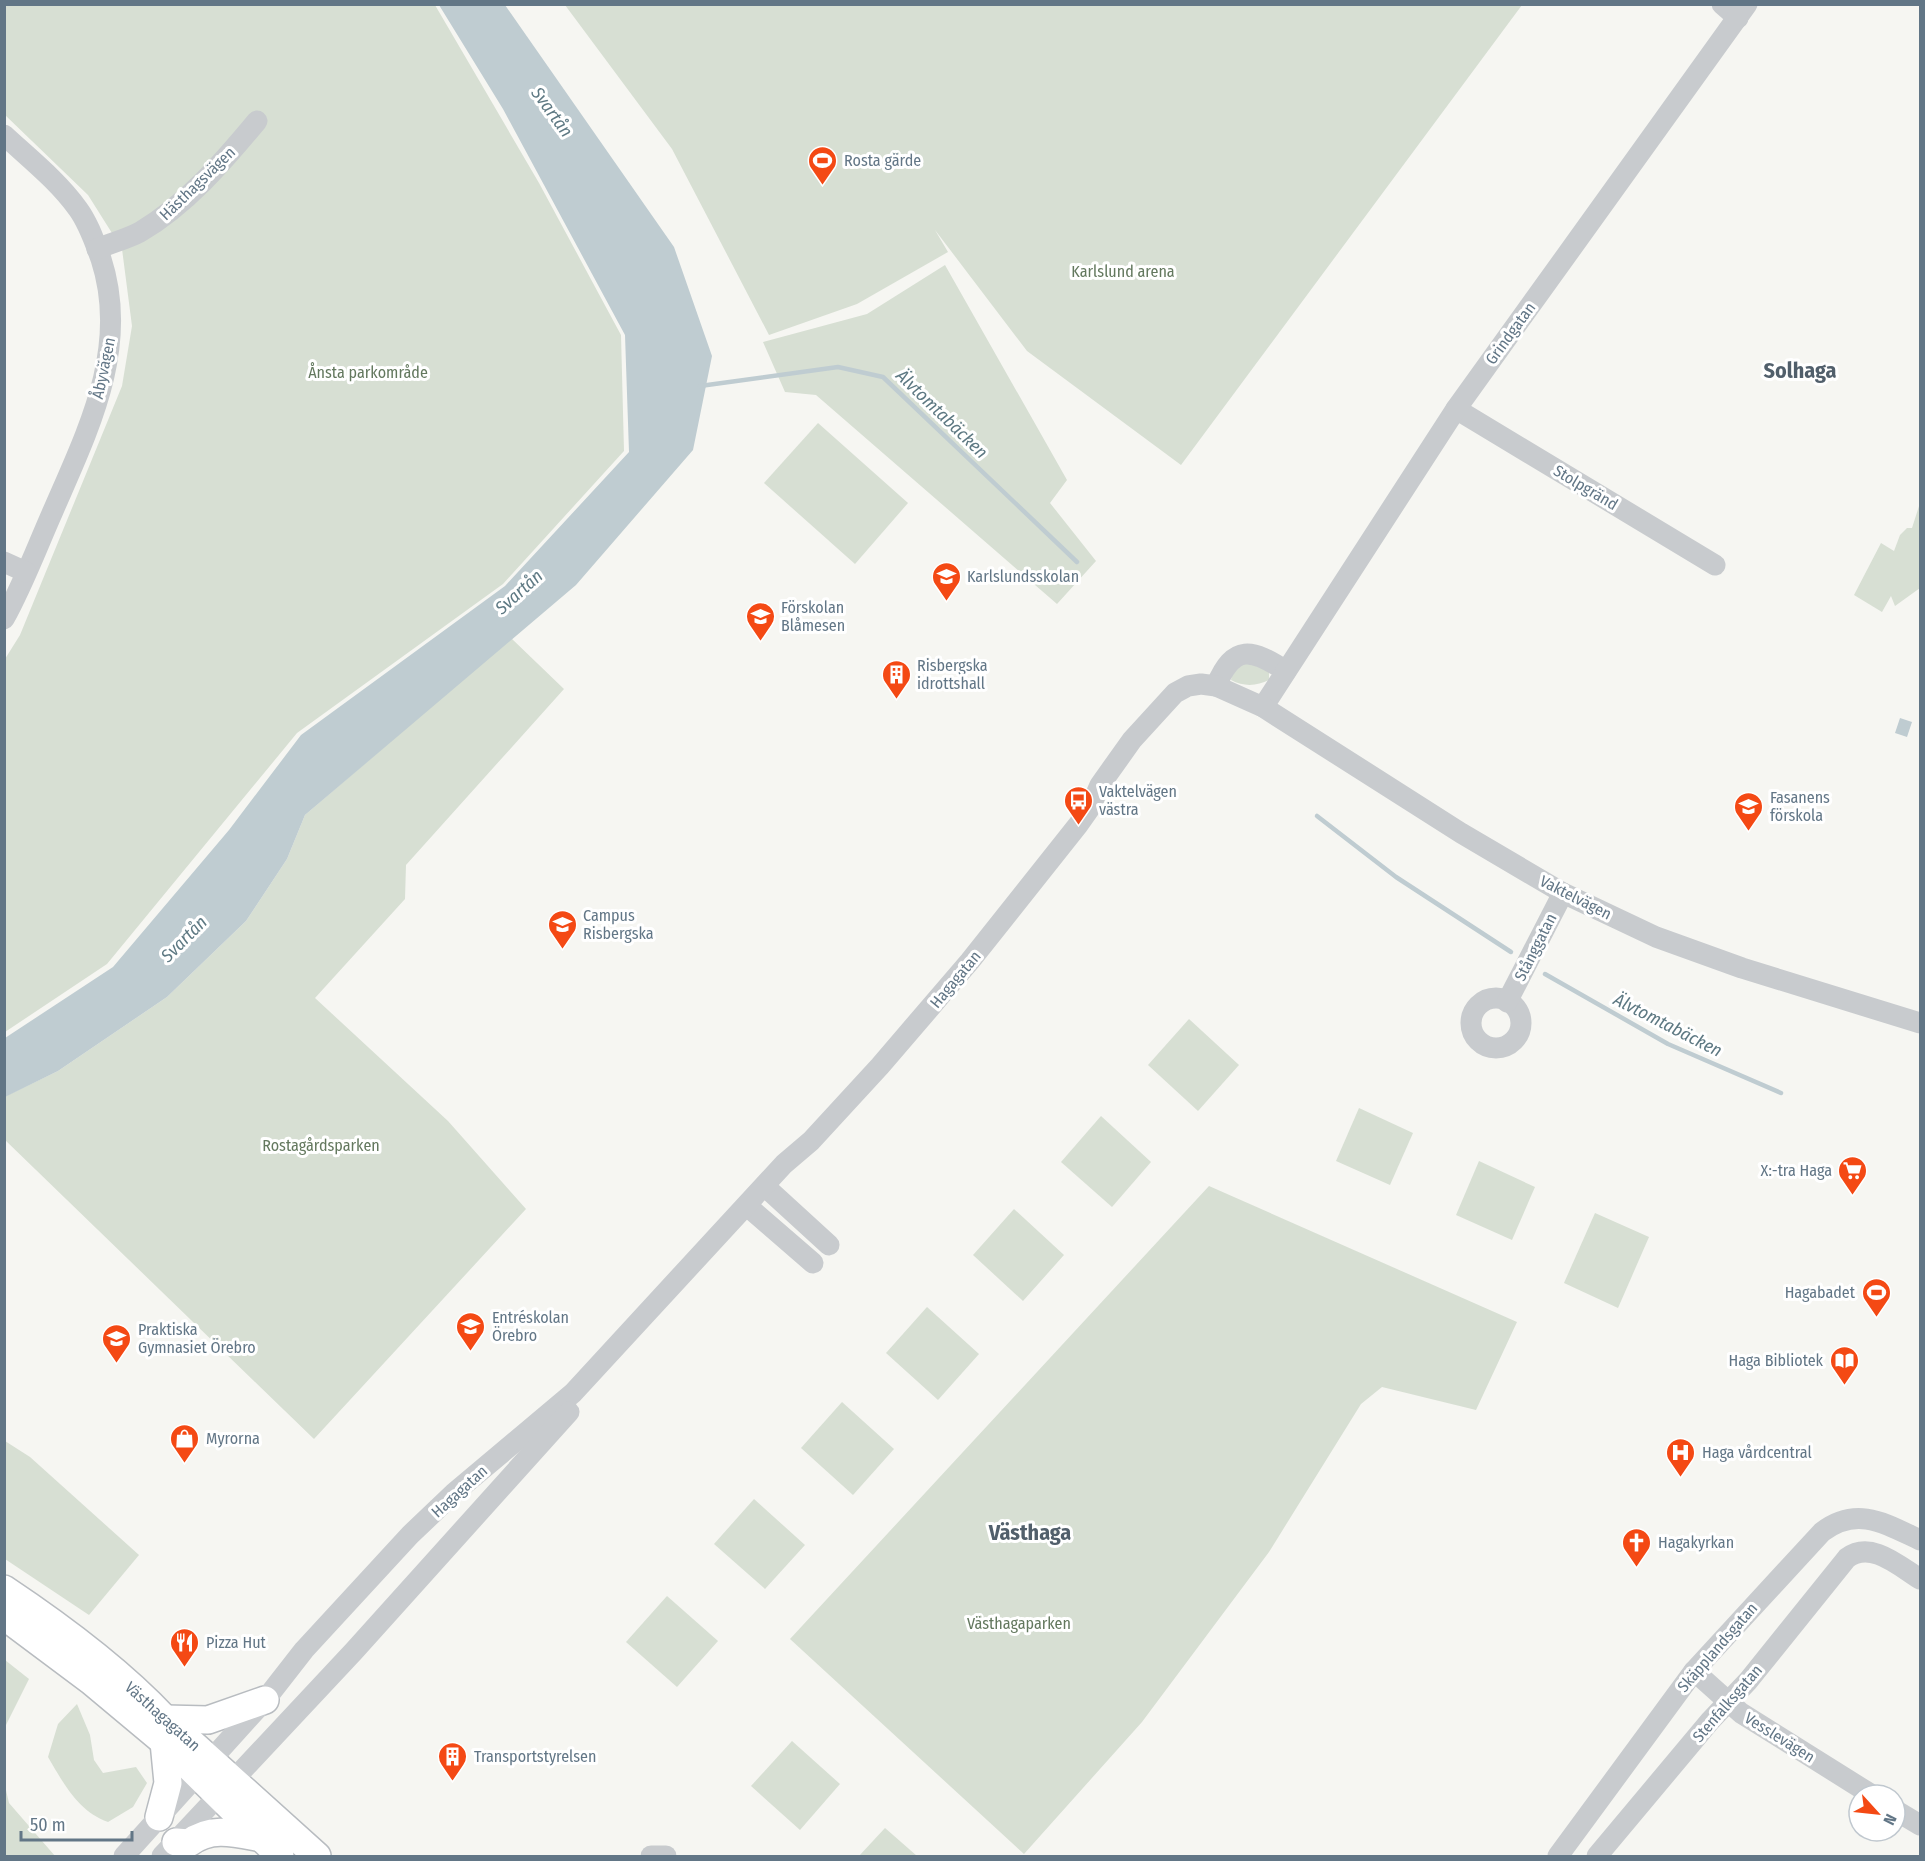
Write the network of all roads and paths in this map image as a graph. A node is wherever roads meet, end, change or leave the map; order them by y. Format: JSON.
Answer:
{"nodes":[{"id":1,"x":1735,"y":9,"type":"edge"},
{"id":2,"x":256,"y":121,"type":"dead end"},
{"id":3,"x":4,"y":135,"type":"edge"},
{"id":4,"x":97,"y":249,"type":"junction"},
{"id":5,"x":1456,"y":409,"type":"junction"},
{"id":6,"x":4,"y":562,"type":"edge"},
{"id":7,"x":1716,"y":565,"type":"dead end"},
{"id":8,"x":26,"y":572,"type":"junction"},
{"id":9,"x":4,"y":619,"type":"edge"},
{"id":10,"x":1286,"y":671,"type":"junction"},
{"id":11,"x":1216,"y":686,"type":"junction"},
{"id":12,"x":1263,"y":707,"type":"junction"},
{"id":13,"x":1563,"y":892,"type":"junction"},
{"id":14,"x":1507,"y":1002,"type":"dead end"},
{"id":15,"x":1920,"y":1023,"type":"edge"},
{"id":16,"x":811,"y":1141,"type":"junction"},
{"id":17,"x":771,"y":1192,"type":"junction"},
{"id":18,"x":753,"y":1211,"type":"junction"},
{"id":19,"x":829,"y":1245,"type":"dead end"},
{"id":20,"x":813,"y":1263,"type":"dead end"},
{"id":21,"x":1920,"y":1540,"type":"edge"},
{"id":22,"x":1920,"y":1579,"type":"edge"},
{"id":23,"x":4,"y":1589,"type":"edge"},
{"id":24,"x":4,"y":1616,"type":"edge"},
{"id":25,"x":1694,"y":1671,"type":"junction"},
{"id":26,"x":265,"y":1700,"type":"junction"},
{"id":27,"x":1728,"y":1703,"type":"junction"},
{"id":28,"x":165,"y":1730,"type":"junction"},
{"id":29,"x":205,"y":1767,"type":"junction"},
{"id":30,"x":1853,"y":1783,"type":"edge"},
{"id":31,"x":225,"y":1787,"type":"junction"},
{"id":32,"x":159,"y":1817,"type":"junction"},
{"id":33,"x":1907,"y":1817,"type":"edge"},
{"id":34,"x":1920,"y":1825,"type":"edge"},
{"id":35,"x":261,"y":1838,"type":"junction"},
{"id":36,"x":169,"y":1849,"type":"edge"},
{"id":37,"x":315,"y":1855,"type":"edge"},
{"id":38,"x":124,"y":1857,"type":"edge"},
{"id":39,"x":280,"y":1857,"type":"edge"},
{"id":40,"x":651,"y":1857,"type":"edge"},
{"id":41,"x":666,"y":1857,"type":"edge"},
{"id":42,"x":1558,"y":1857,"type":"edge"},
{"id":43,"x":1597,"y":1857,"type":"edge"}],
"edges":[{"from":1,"to":5,"type":"street","name":"Grindgatan"},
{"from":2,"to":4,"type":"street","name":"Hästhagsvägen"},
{"from":3,"to":4,"type":"street","name":"Åbyvägen"},
{"from":4,"to":8,"type":"street","name":"Åbyvägen"},
{"from":5,"to":7,"type":"street","name":"Stolpgränd"},
{"from":5,"to":10,"type":"street","name":"Grindgatan"},
{"from":6,"to":8,"type":"street"},
{"from":8,"to":9,"type":"street","name":"Åbyvägen"},
{"from":10,"to":11,"type":"street"},
{"from":10,"to":12,"type":"street","name":"Grindgatan"},
{"from":11,"to":12,"type":"street","name":"Hagagatan"},
{"from":11,"to":16,"type":"street","name":"Hagagatan"},
{"from":12,"to":13,"type":"street","name":"Vaktelvägen"},
{"from":13,"to":14,"type":"street","name":"Stånggatan"},
{"from":13,"to":15,"type":"street","name":"Vaktelvägen"},
{"from":16,"to":17,"type":"street","name":"Hagagatan"},
{"from":16,"to":26,"type":"street","name":"Hagagatan"},
{"from":17,"to":18,"type":"street","name":"Hagagatan"},
{"from":17,"to":19,"type":"street"},
{"from":18,"to":20,"type":"street"},
{"from":18,"to":31,"type":"street","name":"Hagagatan"},
{"from":21,"to":25,"type":"street","name":"Skäpplandsgatan"},
{"from":22,"to":27,"type":"street","name":"Stenfalksgatan"},
{"from":23,"to":28,"type":"main road","name":"Västhagagatan"},
{"from":24,"to":28,"type":"main road","name":"Västhagagatan"},
{"from":25,"to":27,"type":"street","name":"Vesslevägen"},
{"from":25,"to":42,"type":"street","name":"Skäpplandsgatan"},
{"from":26,"to":28,"type":"main road"},
{"from":26,"to":29,"type":"street","name":"Hagagatan"},
{"from":27,"to":30,"type":"street","name":"Vesslevägen"},
{"from":27,"to":43,"type":"street","name":"Stenfalksgatan"},
{"from":28,"to":29,"type":"main road","name":"Västhagagatan"},
{"from":28,"to":32,"type":"main road"},
{"from":29,"to":31,"type":"main road","name":"Västhagagatan"},
{"from":29,"to":32,"type":"street","name":"Hagagatan"},
{"from":31,"to":35,"type":"main road","name":"Västhagagatan"},
{"from":31,"to":36,"type":"street","name":"Hagagatan"},
{"from":31,"to":37,"type":"main road","name":"Västhagagatan"},
{"from":32,"to":38,"type":"street","name":"Hagagatan"},
{"from":33,"to":34,"type":"street"},
{"from":35,"to":36,"type":"main road"},
{"from":35,"to":39,"type":"main road","name":"Västhagagatan"},
{"from":40,"to":41,"type":"street"}]}
